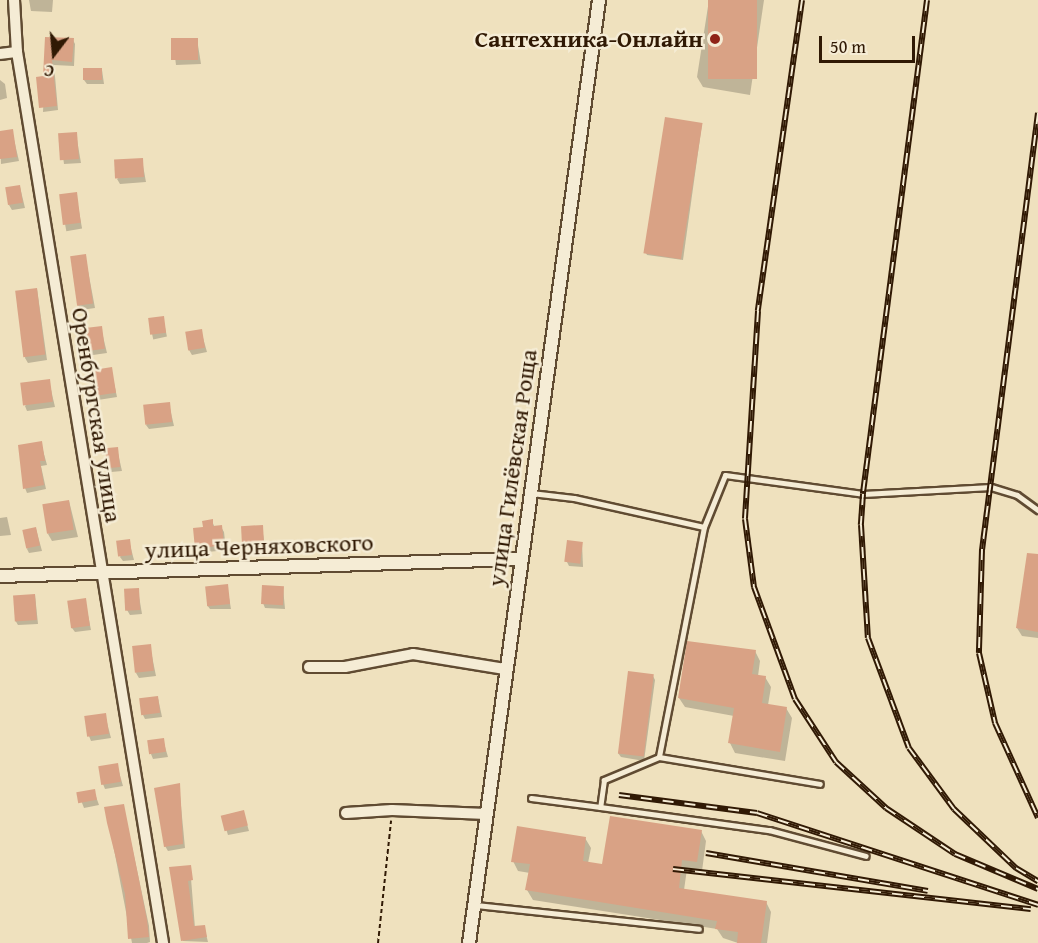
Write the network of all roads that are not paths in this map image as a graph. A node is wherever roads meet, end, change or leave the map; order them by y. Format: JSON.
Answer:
{"nodes":[{"id":1,"x":14,"y":0,"type":"edge"},
{"id":2,"x":600,"y":0,"type":"edge"},
{"id":3,"x":17,"y":52,"type":"junction"},
{"id":4,"x":0,"y":54,"type":"edge"},
{"id":5,"x":530,"y":493,"type":"junction"},
{"id":6,"x":1038,"y":510,"type":"edge"},
{"id":7,"x":705,"y":528,"type":"junction"},
{"id":8,"x":519,"y":560,"type":"junction"},
{"id":9,"x":101,"y":571,"type":"junction"},
{"id":10,"x":0,"y":576,"type":"edge"},
{"id":11,"x":309,"y":667,"type":"dead end"},
{"id":12,"x":505,"y":669,"type":"junction"},
{"id":13,"x":658,"y":757,"type":"junction"},
{"id":14,"x":820,"y":784,"type":"dead end"},
{"id":15,"x":531,"y":798,"type":"dead end"},
{"id":16,"x":600,"y":807,"type":"junction"},
{"id":17,"x":346,"y":813,"type":"dead end"},
{"id":18,"x":486,"y":814,"type":"junction"},
{"id":19,"x":866,"y":856,"type":"dead end"},
{"id":20,"x":474,"y":905,"type":"junction"},
{"id":21,"x":699,"y":929,"type":"dead end"},
{"id":22,"x":163,"y":943,"type":"edge"},
{"id":23,"x":469,"y":943,"type":"edge"}],
"edges":[{"from":1,"to":3,"type":"street","name":"Оренбургская улица"},
{"from":2,"to":5,"type":"street","name":"улица Гилёвская Роща"},
{"from":3,"to":4,"type":"street"},
{"from":3,"to":9,"type":"street","name":"Оренбургская улица"},
{"from":5,"to":7,"type":"lane"},
{"from":5,"to":8,"type":"street","name":"улица Гилёвская Роща"},
{"from":6,"to":7,"type":"lane"},
{"from":7,"to":13,"type":"lane"},
{"from":8,"to":9,"type":"street","name":"улица Черняховского"},
{"from":8,"to":12,"type":"street","name":"улица Гилёвская Роща"},
{"from":9,"to":10,"type":"street","name":"улица Черняховского"},
{"from":9,"to":22,"type":"street","name":"Оренбургская улица"},
{"from":11,"to":12,"type":"street"},
{"from":12,"to":18,"type":"street","name":"улица Гилёвская Роща"},
{"from":13,"to":14,"type":"lane"},
{"from":13,"to":16,"type":"lane"},
{"from":15,"to":16,"type":"lane"},
{"from":16,"to":19,"type":"lane"},
{"from":17,"to":18,"type":"street"},
{"from":18,"to":20,"type":"street","name":"улица Гилёвская Роща"},
{"from":20,"to":21,"type":"lane"},
{"from":20,"to":23,"type":"street","name":"улица Гилёвская Роща"}]}
